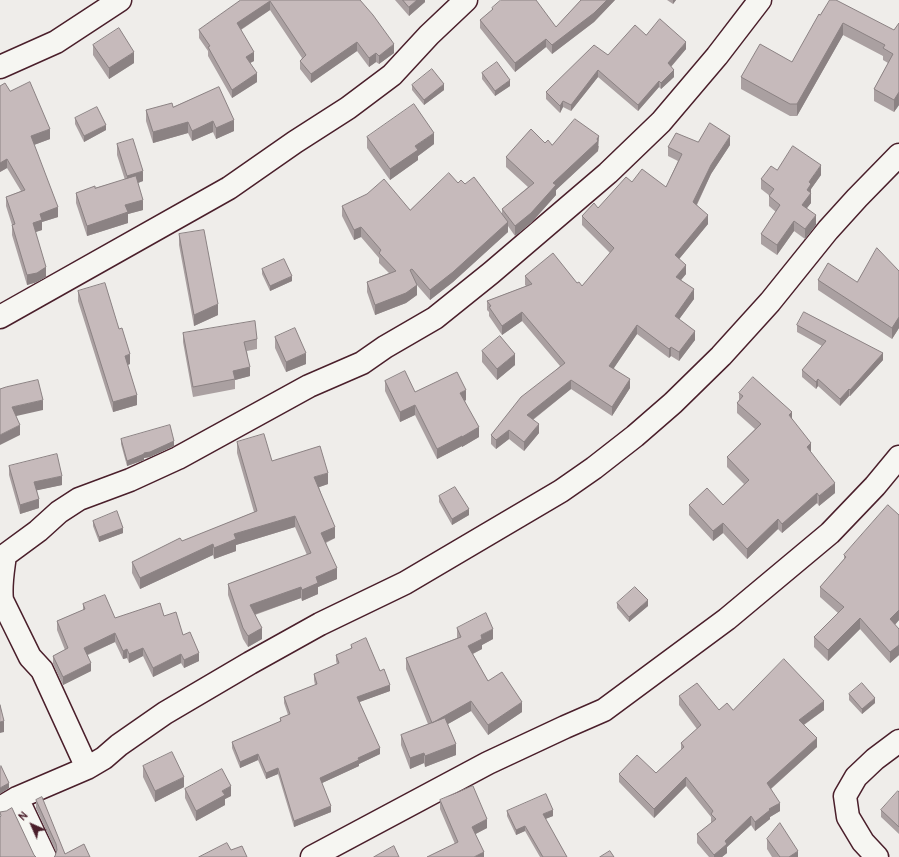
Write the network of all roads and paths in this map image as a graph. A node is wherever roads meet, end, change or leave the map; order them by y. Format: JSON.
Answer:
{"nodes":[{"id":1,"x":120,"y":0,"type":"edge"},
{"id":2,"x":466,"y":0,"type":"edge"},
{"id":3,"x":760,"y":0,"type":"edge"},
{"id":4,"x":0,"y":67,"type":"edge"},
{"id":5,"x":899,"y":155,"type":"edge"},
{"id":6,"x":0,"y":317,"type":"edge"},
{"id":7,"x":899,"y":457,"type":"edge"},
{"id":8,"x":3,"y":557,"type":"edge"},
{"id":9,"x":899,"y":741,"type":"edge"},
{"id":10,"x":87,"y":768,"type":"junction"},
{"id":11,"x":9,"y":803,"type":"edge"},
{"id":12,"x":45,"y":857,"type":"edge"},
{"id":13,"x":312,"y":857,"type":"edge"},
{"id":14,"x":877,"y":857,"type":"edge"}],
"edges":[{"from":1,"to":4,"type":"street"},
{"from":2,"to":6,"type":"street"},
{"from":3,"to":8,"type":"street"},
{"from":5,"to":10,"type":"street"},
{"from":7,"to":13,"type":"street"},
{"from":8,"to":10,"type":"street"},
{"from":9,"to":14,"type":"street"},
{"from":10,"to":11,"type":"street"},
{"from":11,"to":12,"type":"street"}]}
